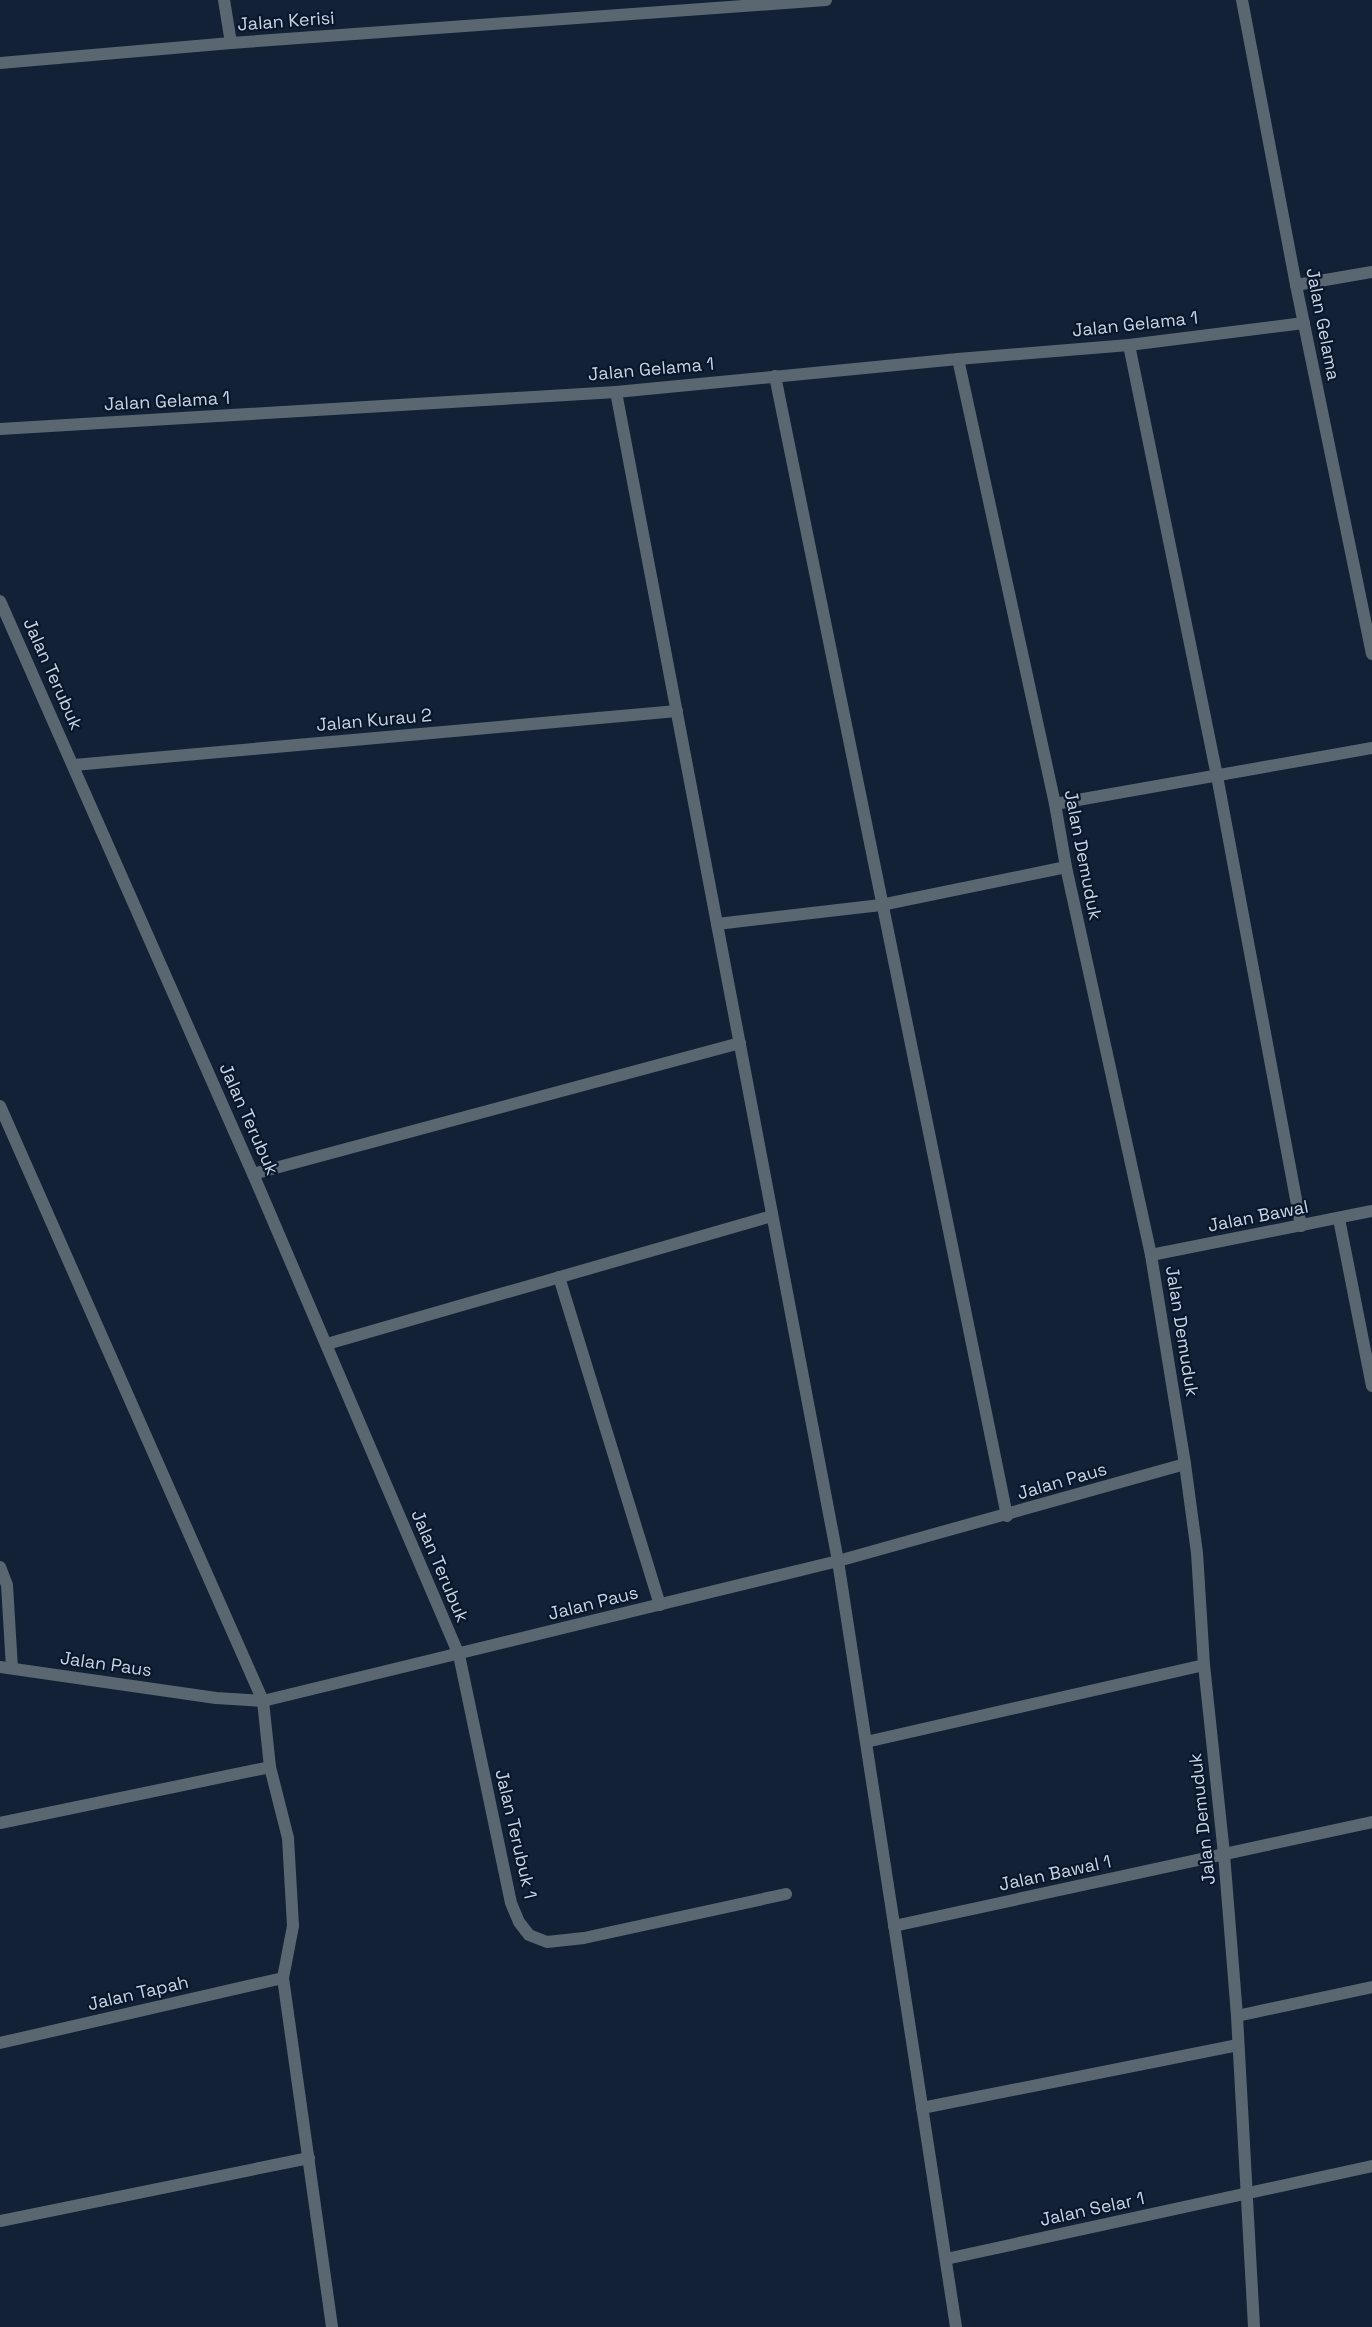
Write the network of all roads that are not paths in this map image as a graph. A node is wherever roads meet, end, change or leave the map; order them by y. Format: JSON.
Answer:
{"nodes":[{"id":1,"x":224,"y":0,"type":"edge"},
{"id":2,"x":826,"y":0,"type":"edge"},
{"id":3,"x":1242,"y":0,"type":"edge"},
{"id":4,"x":231,"y":43,"type":"junction"},
{"id":5,"x":0,"y":63,"type":"edge"},
{"id":6,"x":1372,"y":272,"type":"edge"},
{"id":7,"x":1296,"y":285,"type":"junction"},
{"id":8,"x":1304,"y":323,"type":"junction"},
{"id":9,"x":1129,"y":345,"type":"junction"},
{"id":10,"x":958,"y":358,"type":"junction"},
{"id":11,"x":775,"y":376,"type":"junction"},
{"id":12,"x":616,"y":392,"type":"junction"},
{"id":13,"x":0,"y":429,"type":"edge"},
{"id":14,"x":0,"y":601,"type":"edge"},
{"id":15,"x":1372,"y":654,"type":"edge"},
{"id":16,"x":677,"y":711,"type":"junction"},
{"id":17,"x":1372,"y":748,"type":"edge"},
{"id":18,"x":74,"y":765,"type":"junction"},
{"id":19,"x":1217,"y":776,"type":"junction"},
{"id":20,"x":1055,"y":804,"type":"junction"},
{"id":21,"x":1066,"y":867,"type":"junction"},
{"id":22,"x":881,"y":905,"type":"junction"},
{"id":23,"x":717,"y":924,"type":"junction"},
{"id":24,"x":740,"y":1043,"type":"junction"},
{"id":25,"x":0,"y":1106,"type":"edge"},
{"id":26,"x":253,"y":1174,"type":"junction"},
{"id":27,"x":1372,"y":1211,"type":"edge"},
{"id":28,"x":772,"y":1216,"type":"junction"},
{"id":29,"x":1339,"y":1219,"type":"junction"},
{"id":30,"x":1301,"y":1226,"type":"junction"},
{"id":31,"x":1151,"y":1255,"type":"junction"},
{"id":32,"x":559,"y":1277,"type":"junction"},
{"id":33,"x":327,"y":1344,"type":"junction"},
{"id":34,"x":1372,"y":1386,"type":"edge"},
{"id":35,"x":1185,"y":1464,"type":"junction"},
{"id":36,"x":1007,"y":1516,"type":"junction"},
{"id":37,"x":838,"y":1561,"type":"junction"},
{"id":38,"x":0,"y":1568,"type":"edge"},
{"id":39,"x":660,"y":1605,"type":"junction"},
{"id":40,"x":459,"y":1655,"type":"junction"},
{"id":41,"x":1204,"y":1665,"type":"junction"},
{"id":42,"x":6,"y":1667,"type":"edge"},
{"id":43,"x":263,"y":1701,"type":"junction"},
{"id":44,"x":866,"y":1742,"type":"junction"},
{"id":45,"x":270,"y":1767,"type":"junction"},
{"id":46,"x":1372,"y":1822,"type":"edge"},
{"id":47,"x":0,"y":1823,"type":"edge"},
{"id":48,"x":1224,"y":1854,"type":"junction"},
{"id":49,"x":786,"y":1894,"type":"dead end"},
{"id":50,"x":894,"y":1926,"type":"junction"},
{"id":51,"x":284,"y":1978,"type":"junction"},
{"id":52,"x":1372,"y":1987,"type":"edge"},
{"id":53,"x":1237,"y":2016,"type":"junction"},
{"id":54,"x":0,"y":2043,"type":"edge"},
{"id":55,"x":1238,"y":2045,"type":"junction"},
{"id":56,"x":922,"y":2108,"type":"junction"},
{"id":57,"x":309,"y":2158,"type":"junction"},
{"id":58,"x":1372,"y":2166,"type":"edge"},
{"id":59,"x":1246,"y":2193,"type":"junction"},
{"id":60,"x":0,"y":2221,"type":"edge"},
{"id":61,"x":946,"y":2259,"type":"junction"},
{"id":62,"x":332,"y":2327,"type":"edge"},
{"id":63,"x":956,"y":2327,"type":"edge"},
{"id":64,"x":1254,"y":2327,"type":"edge"}],
"edges":[{"from":1,"to":4,"type":"street"},
{"from":2,"to":4,"type":"street","name":"Jalan Kerisi"},
{"from":3,"to":7,"type":"street","name":"Jalan Gelama"},
{"from":4,"to":5,"type":"street","name":"Jalan Kerisi"},
{"from":6,"to":7,"type":"street"},
{"from":7,"to":8,"type":"street","name":"Jalan Gelama"},
{"from":8,"to":9,"type":"street","name":"Jalan Gelama 1"},
{"from":8,"to":15,"type":"street","name":"Jalan Gelama"},
{"from":9,"to":10,"type":"street","name":"Jalan Gelama 1"},
{"from":9,"to":19,"type":"street"},
{"from":10,"to":11,"type":"street","name":"Jalan Gelama 1"},
{"from":10,"to":20,"type":"street","name":"Jalan Demuduk"},
{"from":11,"to":12,"type":"street","name":"Jalan Gelama 1"},
{"from":11,"to":22,"type":"street"},
{"from":12,"to":13,"type":"street","name":"Jalan Gelama 1"},
{"from":12,"to":16,"type":"street"},
{"from":14,"to":18,"type":"street","name":"Jalan Terubuk"},
{"from":16,"to":18,"type":"street","name":"Jalan Kurau 2"},
{"from":16,"to":23,"type":"street"},
{"from":17,"to":19,"type":"street"},
{"from":18,"to":26,"type":"street","name":"Jalan Terubuk"},
{"from":19,"to":20,"type":"street"},
{"from":19,"to":30,"type":"street"},
{"from":20,"to":21,"type":"street","name":"Jalan Demuduk"},
{"from":21,"to":22,"type":"street"},
{"from":21,"to":31,"type":"street","name":"Jalan Demuduk"},
{"from":22,"to":23,"type":"street"},
{"from":22,"to":36,"type":"street"},
{"from":23,"to":24,"type":"street"},
{"from":24,"to":26,"type":"street"},
{"from":24,"to":28,"type":"street"},
{"from":25,"to":43,"type":"street"},
{"from":26,"to":33,"type":"street","name":"Jalan Terubuk"},
{"from":27,"to":29,"type":"street","name":"Jalan Bawal"},
{"from":28,"to":32,"type":"street"},
{"from":28,"to":37,"type":"street"},
{"from":29,"to":30,"type":"street","name":"Jalan Bawal"},
{"from":29,"to":34,"type":"street"},
{"from":30,"to":31,"type":"street","name":"Jalan Bawal"},
{"from":31,"to":35,"type":"street","name":"Jalan Demuduk"},
{"from":32,"to":33,"type":"street"},
{"from":32,"to":39,"type":"street"},
{"from":33,"to":40,"type":"street","name":"Jalan Terubuk"},
{"from":35,"to":36,"type":"street","name":"Jalan Paus"},
{"from":35,"to":41,"type":"street","name":"Jalan Demuduk"},
{"from":36,"to":37,"type":"street","name":"Jalan Paus"},
{"from":37,"to":39,"type":"street","name":"Jalan Paus"},
{"from":37,"to":44,"type":"street"},
{"from":38,"to":42,"type":"street"},
{"from":39,"to":40,"type":"street","name":"Jalan Paus"},
{"from":40,"to":43,"type":"street","name":"Jalan Paus"},
{"from":40,"to":49,"type":"street","name":"Jalan Terubuk 1"},
{"from":41,"to":44,"type":"street"},
{"from":41,"to":48,"type":"street","name":"Jalan Demuduk"},
{"from":42,"to":43,"type":"street","name":"Jalan Paus"},
{"from":43,"to":45,"type":"street"},
{"from":44,"to":50,"type":"street"},
{"from":45,"to":47,"type":"street"},
{"from":45,"to":51,"type":"street"},
{"from":46,"to":48,"type":"street","name":"Jalan Bawal 1"},
{"from":48,"to":50,"type":"street","name":"Jalan Bawal 1"},
{"from":48,"to":53,"type":"street","name":"Jalan Demuduk"},
{"from":50,"to":56,"type":"street"},
{"from":51,"to":54,"type":"street","name":"Jalan Tapah"},
{"from":51,"to":57,"type":"street"},
{"from":52,"to":53,"type":"street"},
{"from":53,"to":55,"type":"street","name":"Jalan Demuduk"},
{"from":55,"to":56,"type":"street"},
{"from":55,"to":59,"type":"street","name":"Jalan Demuduk"},
{"from":56,"to":61,"type":"street"},
{"from":57,"to":60,"type":"street"},
{"from":57,"to":62,"type":"street"},
{"from":58,"to":59,"type":"street","name":"Jalan Selar 1"},
{"from":59,"to":61,"type":"street","name":"Jalan Selar 1"},
{"from":59,"to":64,"type":"street","name":"Jalan Demuduk"},
{"from":61,"to":63,"type":"street"}]}
